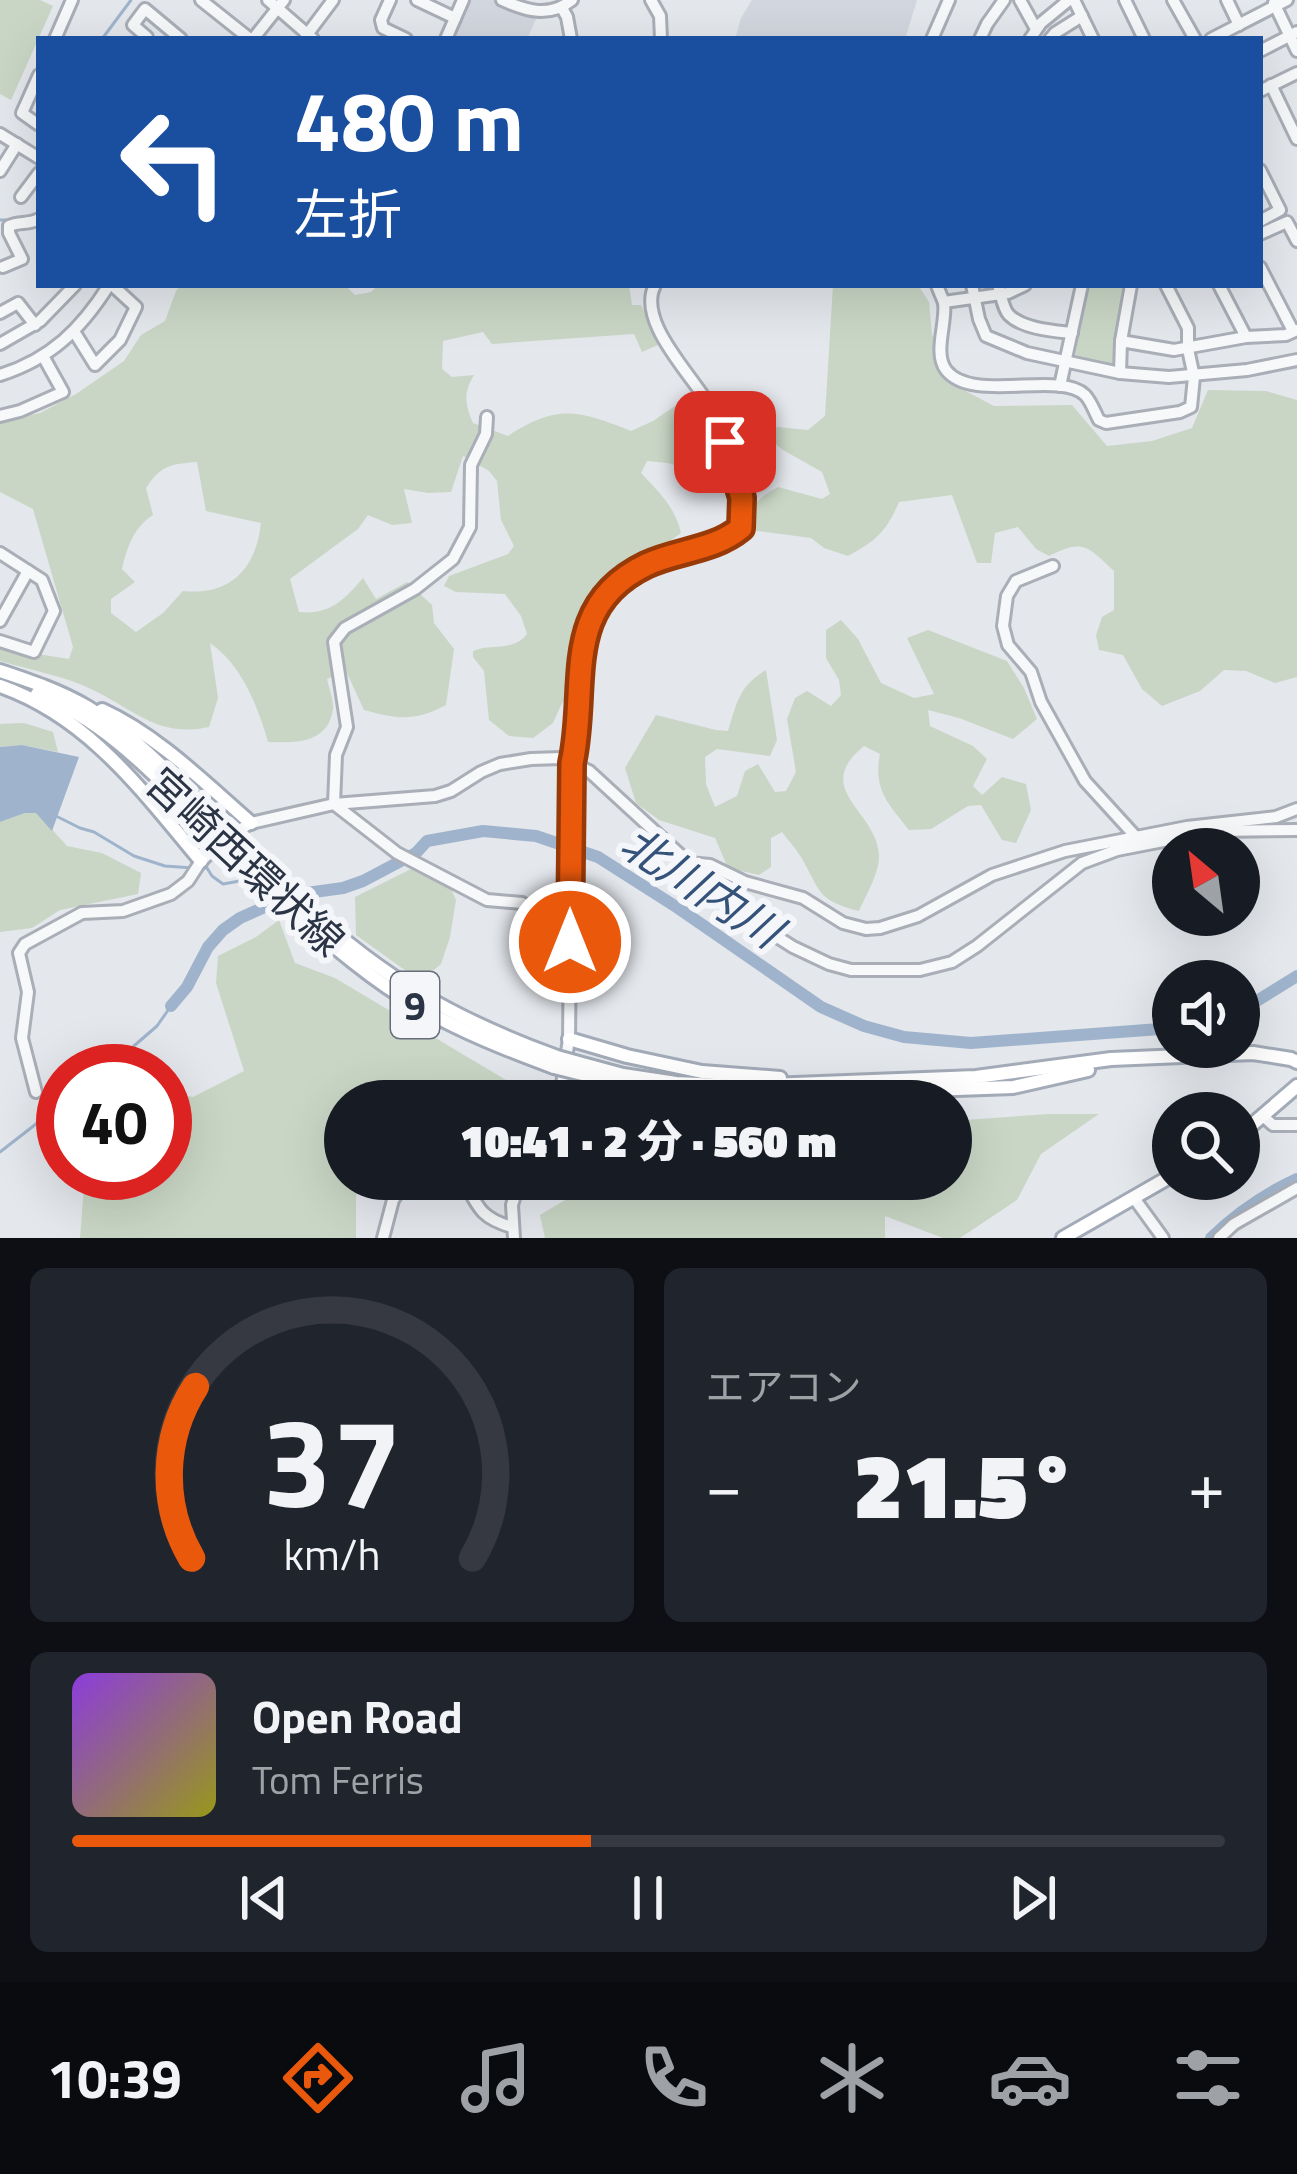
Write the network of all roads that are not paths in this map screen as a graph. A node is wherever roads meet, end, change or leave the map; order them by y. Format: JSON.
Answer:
{"nodes":[{"id":1,"x":72,"y":0,"type":"edge"},
{"id":2,"x":201,"y":0,"type":"edge"},
{"id":3,"x":333,"y":0,"type":"edge"},
{"id":4,"x":390,"y":0,"type":"edge"},
{"id":5,"x":417,"y":0,"type":"edge"},
{"id":6,"x":463,"y":0,"type":"edge"},
{"id":7,"x":502,"y":0,"type":"edge"},
{"id":8,"x":651,"y":0,"type":"edge"},
{"id":9,"x":949,"y":0,"type":"edge"},
{"id":10,"x":1004,"y":0,"type":"edge"},
{"id":11,"x":1021,"y":0,"type":"edge"},
{"id":12,"x":1072,"y":0,"type":"edge"},
{"id":13,"x":1125,"y":0,"type":"edge"},
{"id":14,"x":1173,"y":0,"type":"edge"},
{"id":15,"x":1227,"y":0,"type":"edge"},
{"id":16,"x":1279,"y":2,"type":"edge"},
{"id":17,"x":276,"y":3,"type":"edge"},
{"id":18,"x":567,"y":4,"type":"edge"},
{"id":19,"x":1082,"y":16,"type":"junction"},
{"id":20,"x":455,"y":18,"type":"junction"},
{"id":21,"x":1239,"y":25,"type":"junction"},
{"id":22,"x":1033,"y":34,"type":"edge"},
{"id":23,"x":1293,"y":34,"type":"edge"},
{"id":24,"x":56,"y":36,"type":"edge"},
{"id":25,"x":146,"y":36,"type":"edge"},
{"id":26,"x":178,"y":36,"type":"edge"},
{"id":27,"x":248,"y":36,"type":"edge"},
{"id":28,"x":254,"y":36,"type":"edge"},
{"id":29,"x":307,"y":36,"type":"edge"},
{"id":30,"x":309,"y":36,"type":"edge"},
{"id":31,"x":400,"y":36,"type":"edge"},
{"id":32,"x":447,"y":36,"type":"edge"},
{"id":33,"x":570,"y":36,"type":"edge"},
{"id":34,"x":661,"y":36,"type":"edge"},
{"id":35,"x":933,"y":36,"type":"edge"},
{"id":36,"x":982,"y":36,"type":"edge"},
{"id":37,"x":1052,"y":36,"type":"edge"},
{"id":38,"x":1092,"y":36,"type":"edge"},
{"id":39,"x":1143,"y":36,"type":"edge"},
{"id":40,"x":1193,"y":36,"type":"edge"},
{"id":41,"x":1217,"y":36,"type":"edge"},
{"id":42,"x":1263,"y":49,"type":"edge"},
{"id":43,"x":1297,"y":51,"type":"edge"},
{"id":44,"x":1297,"y":73,"type":"edge"},
{"id":45,"x":36,"y":82,"type":"edge"},
{"id":46,"x":1266,"y":88,"type":"edge"},
{"id":47,"x":36,"y":123,"type":"edge"},
{"id":48,"x":0,"y":134,"type":"edge"},
{"id":49,"x":1297,"y":139,"type":"edge"},
{"id":50,"x":17,"y":144,"type":"junction"},
{"id":51,"x":36,"y":156,"type":"edge"},
{"id":52,"x":0,"y":171,"type":"edge"},
{"id":53,"x":1263,"y":176,"type":"edge"},
{"id":54,"x":36,"y":177,"type":"edge"},
{"id":55,"x":21,"y":197,"type":"dead end"},
{"id":56,"x":1263,"y":218,"type":"edge"},
{"id":57,"x":36,"y":220,"type":"edge"},
{"id":58,"x":1263,"y":233,"type":"edge"},
{"id":59,"x":1297,"y":241,"type":"edge"},
{"id":60,"x":3,"y":267,"type":"edge"},
{"id":61,"x":1263,"y":272,"type":"edge"},
{"id":62,"x":72,"y":288,"type":"edge"},
{"id":63,"x":109,"y":288,"type":"edge"},
{"id":64,"x":114,"y":288,"type":"edge"},
{"id":65,"x":654,"y":288,"type":"edge"},
{"id":66,"x":938,"y":288,"type":"edge"},
{"id":67,"x":1081,"y":288,"type":"edge"},
{"id":68,"x":1130,"y":288,"type":"edge"},
{"id":69,"x":1168,"y":288,"type":"edge"},
{"id":70,"x":1221,"y":288,"type":"edge"},
{"id":71,"x":1000,"y":290,"type":"edge"},
{"id":72,"x":973,"y":291,"type":"edge"},
{"id":73,"x":944,"y":302,"type":"junction"},
{"id":74,"x":0,"y":313,"type":"edge"},
{"id":75,"x":35,"y":325,"type":"junction"},
{"id":76,"x":1295,"y":331,"type":"edge"},
{"id":77,"x":75,"y":333,"type":"junction"},
{"id":78,"x":1072,"y":333,"type":"junction"},
{"id":79,"x":1246,"y":337,"type":"junction"},
{"id":80,"x":1121,"y":341,"type":"junction"},
{"id":81,"x":0,"y":344,"type":"edge"},
{"id":82,"x":1188,"y":349,"type":"junction"},
{"id":83,"x":43,"y":356,"type":"junction"},
{"id":84,"x":1066,"y":360,"type":"junction"},
{"id":85,"x":1297,"y":361,"type":"edge"},
{"id":86,"x":1120,"y":373,"type":"junction"},
{"id":87,"x":0,"y":375,"type":"edge"},
{"id":88,"x":1194,"y":376,"type":"junction"},
{"id":89,"x":1060,"y":386,"type":"junction"},
{"id":90,"x":0,"y":416,"type":"edge"},
{"id":91,"x":487,"y":417,"type":"dead end"},
{"id":92,"x":0,"y":553,"type":"edge"},
{"id":93,"x":1053,"y":566,"type":"dead end"},
{"id":94,"x":28,"y":572,"type":"junction"},
{"id":95,"x":0,"y":621,"type":"edge"},
{"id":96,"x":0,"y":641,"type":"edge"},
{"id":97,"x":0,"y":670,"type":"edge"},
{"id":98,"x":0,"y":683,"type":"edge"},
{"id":99,"x":89,"y":708,"type":"junction"},
{"id":100,"x":572,"y":763,"type":"junction"},
{"id":101,"x":334,"y":804,"type":"junction"},
{"id":102,"x":1297,"y":809,"type":"edge"},
{"id":103,"x":250,"y":823,"type":"junction"},
{"id":104,"x":217,"y":829,"type":"junction"},
{"id":105,"x":1297,"y":830,"type":"edge"},
{"id":106,"x":1137,"y":838,"type":"junction"},
{"id":107,"x":201,"y":861,"type":"junction"},
{"id":108,"x":689,"y":863,"type":"junction"},
{"id":109,"x":569,"y":928,"type":"junction"},
{"id":110,"x":569,"y":1039,"type":"junction"},
{"id":111,"x":1130,"y":1059,"type":"junction"},
{"id":112,"x":1297,"y":1062,"type":"edge"},
{"id":113,"x":575,"y":1067,"type":"junction"},
{"id":114,"x":561,"y":1080,"type":"edge"},
{"id":115,"x":611,"y":1080,"type":"edge"},
{"id":116,"x":656,"y":1080,"type":"edge"},
{"id":117,"x":787,"y":1080,"type":"edge"},
{"id":118,"x":908,"y":1080,"type":"edge"},
{"id":119,"x":1297,"y":1086,"type":"edge"},
{"id":120,"x":972,"y":1089,"type":"edge"},
{"id":121,"x":36,"y":1092,"type":"dead end"},
{"id":122,"x":1264,"y":1117,"type":"junction"},
{"id":123,"x":1260,"y":1120,"type":"edge"},
{"id":124,"x":1297,"y":1125,"type":"edge"},
{"id":125,"x":1152,"y":1187,"type":"edge"},
{"id":126,"x":1297,"y":1188,"type":"edge"},
{"id":127,"x":1134,"y":1198,"type":"junction"},
{"id":128,"x":393,"y":1200,"type":"edge"},
{"id":129,"x":474,"y":1200,"type":"edge"},
{"id":130,"x":514,"y":1200,"type":"edge"},
{"id":131,"x":513,"y":1233,"type":"edge"},
{"id":132,"x":383,"y":1238,"type":"edge"},
{"id":133,"x":1063,"y":1238,"type":"edge"},
{"id":134,"x":1163,"y":1238,"type":"edge"},
{"id":135,"x":1219,"y":1238,"type":"edge"}],
"edges":[{"from":1,"to":24,"type":"street"},
{"from":2,"to":27,"type":"street"},
{"from":3,"to":30,"type":"street"},
{"from":4,"to":31,"type":"street"},
{"from":5,"to":20,"type":"street"},
{"from":6,"to":20,"type":"street"},
{"from":7,"to":18,"type":"street"},
{"from":8,"to":34,"type":"street"},
{"from":9,"to":35,"type":"street"},
{"from":10,"to":36,"type":"street"},
{"from":11,"to":22,"type":"street"},
{"from":12,"to":19,"type":"street"},
{"from":12,"to":22,"type":"street"},
{"from":13,"to":39,"type":"street"},
{"from":14,"to":40,"type":"street"},
{"from":15,"to":21,"type":"street"},
{"from":16,"to":21,"type":"street"},
{"from":16,"to":23,"type":"street"},
{"from":17,"to":28,"type":"street"},
{"from":17,"to":29,"type":"street"},
{"from":18,"to":33,"type":"street"},
{"from":19,"to":37,"type":"street"},
{"from":19,"to":38,"type":"street"},
{"from":20,"to":32,"type":"street"},
{"from":21,"to":41,"type":"street"},
{"from":23,"to":42,"type":"street"},
{"from":23,"to":43,"type":"street"},
{"from":25,"to":26,"type":"street"},
{"from":44,"to":46,"type":"street"},
{"from":45,"to":47,"type":"street"},
{"from":46,"to":49,"type":"street"},
{"from":48,"to":50,"type":"street"},
{"from":50,"to":51,"type":"street"},
{"from":50,"to":52,"type":"street"},
{"from":53,"to":56,"type":"street"},
{"from":54,"to":55,"type":"street"},
{"from":57,"to":60,"type":"street"},
{"from":58,"to":59,"type":"street"},
{"from":61,"to":76,"type":"street"},
{"from":62,"to":75,"type":"street"},
{"from":63,"to":77,"type":"street"},
{"from":64,"to":77,"type":"street"},
{"from":65,"to":100,"type":"street"},
{"from":66,"to":73,"type":"street"},
{"from":67,"to":78,"type":"street"},
{"from":68,"to":80,"type":"street"},
{"from":69,"to":82,"type":"street"},
{"from":70,"to":79,"type":"street"},
{"from":71,"to":72,"type":"street"},
{"from":71,"to":78,"type":"street"},
{"from":72,"to":73,"type":"street"},
{"from":72,"to":84,"type":"street"},
{"from":73,"to":89,"type":"street"},
{"from":74,"to":75,"type":"street"},
{"from":75,"to":81,"type":"street"},
{"from":76,"to":79,"type":"street"},
{"from":77,"to":83,"type":"street"},
{"from":78,"to":84,"type":"street"},
{"from":79,"to":82,"type":"street"},
{"from":80,"to":82,"type":"street"},
{"from":80,"to":86,"type":"street"},
{"from":82,"to":88,"type":"street"},
{"from":83,"to":87,"type":"street"},
{"from":83,"to":90,"type":"street"},
{"from":84,"to":86,"type":"street"},
{"from":84,"to":89,"type":"street"},
{"from":85,"to":88,"type":"street"},
{"from":86,"to":88,"type":"street"},
{"from":88,"to":89,"type":"street"},
{"from":91,"to":101,"type":"street"},
{"from":92,"to":94,"type":"street"},
{"from":93,"to":106,"type":"street"},
{"from":94,"to":95,"type":"street"},
{"from":94,"to":96,"type":"street"},
{"from":97,"to":99,"type":"main road","name":"宮崎西環状線","number":"9"},
{"from":98,"to":104,"type":"main road","name":"宮崎西環状線","number":"9"},
{"from":98,"to":107,"type":"main road"},
{"from":99,"to":103,"type":"main road"},
{"from":99,"to":104,"type":"main road","name":"宮崎西環状線","number":"9"},
{"from":100,"to":101,"type":"street"},
{"from":100,"to":108,"type":"street"},
{"from":100,"to":109,"type":"street"},
{"from":101,"to":103,"type":"street"},
{"from":101,"to":109,"type":"street"},
{"from":102,"to":106,"type":"street"},
{"from":103,"to":107,"type":"street"},
{"from":104,"to":113,"type":"main road","name":"宮崎西環状線","number":"9","bridge":true},
{"from":105,"to":108,"type":"street"},
{"from":106,"to":108,"type":"street"},
{"from":107,"to":121,"type":"street"},
{"from":109,"to":110,"type":"street"},
{"from":110,"to":114,"type":"street"},
{"from":110,"to":117,"type":"main road"},
{"from":111,"to":112,"type":"main road","name":"宮崎西環状線","number":"9"},
{"from":111,"to":118,"type":"main road","name":"宮崎西環状線","number":"9"},
{"from":111,"to":120,"type":"main road","name":"宮崎西環状線","number":"9"},
{"from":113,"to":115,"type":"main road","name":"宮崎西環状線","number":"9"},
{"from":113,"to":116,"type":"main road","name":"宮崎西環状線","number":"9"},
{"from":119,"to":122,"type":"main road"},
{"from":122,"to":123,"type":"main road"},
{"from":122,"to":124,"type":"street"},
{"from":125,"to":127,"type":"main road"},
{"from":126,"to":135,"type":"street"},
{"from":127,"to":133,"type":"main road"},
{"from":127,"to":134,"type":"street"},
{"from":128,"to":132,"type":"street"},
{"from":129,"to":131,"type":"street"},
{"from":130,"to":131,"type":"street"}]}
